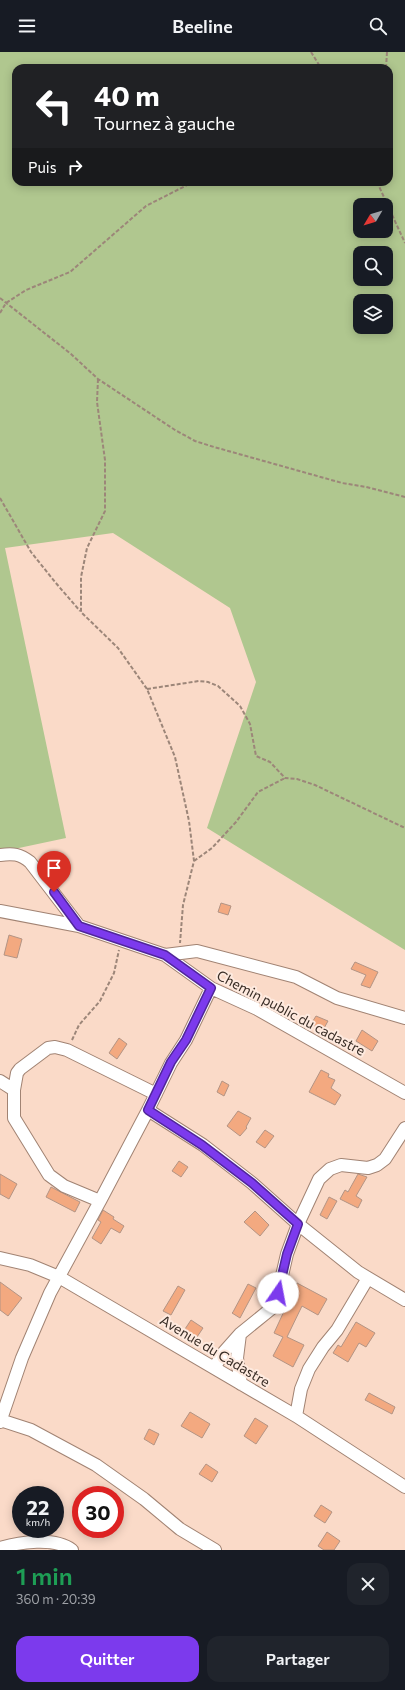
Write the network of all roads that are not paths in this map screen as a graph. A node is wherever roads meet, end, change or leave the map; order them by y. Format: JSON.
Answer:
{"nodes":[{"id":1,"x":0,"y":855,"type":"edge"},
{"id":2,"x":0,"y":910,"type":"edge"},
{"id":3,"x":79,"y":926,"type":"junction"},
{"id":4,"x":165,"y":955,"type":"junction"},
{"id":5,"x":211,"y":988,"type":"junction"},
{"id":6,"x":405,"y":1018,"type":"edge"},
{"id":7,"x":0,"y":1081,"type":"edge"},
{"id":8,"x":14,"y":1090,"type":"junction"},
{"id":9,"x":405,"y":1093,"type":"edge"},
{"id":10,"x":156,"y":1094,"type":"junction"},
{"id":11,"x":148,"y":1110,"type":"junction"},
{"id":12,"x":405,"y":1128,"type":"edge"},
{"id":13,"x":100,"y":1201,"type":"junction"},
{"id":14,"x":298,"y":1224,"type":"junction"},
{"id":15,"x":0,"y":1258,"type":"edge"},
{"id":16,"x":59,"y":1277,"type":"junction"},
{"id":17,"x":368,"y":1278,"type":"junction"},
{"id":18,"x":405,"y":1300,"type":"edge"},
{"id":19,"x":240,"y":1334,"type":"junction"},
{"id":20,"x":214,"y":1368,"type":"junction"},
{"id":21,"x":241,"y":1384,"type":"junction"},
{"id":22,"x":296,"y":1416,"type":"junction"},
{"id":23,"x":0,"y":1421,"type":"edge"},
{"id":24,"x":405,"y":1487,"type":"edge"},
{"id":25,"x":0,"y":1548,"type":"edge"},
{"id":26,"x":72,"y":1550,"type":"edge"},
{"id":27,"x":215,"y":1550,"type":"edge"}],
"edges":[{"from":1,"to":3,"type":"street"},
{"from":2,"to":3,"type":"street","name":"Chemin public du cadastre"},
{"from":3,"to":4,"type":"street","name":"Chemin public du cadastre"},
{"from":4,"to":5,"type":"street","name":"Chemin public du cadastre"},
{"from":4,"to":6,"type":"street"},
{"from":5,"to":9,"type":"street","name":"Chemin public du cadastre"},
{"from":5,"to":10,"type":"street"},
{"from":7,"to":8,"type":"street"},
{"from":8,"to":10,"type":"street"},
{"from":8,"to":13,"type":"street"},
{"from":10,"to":11,"type":"street"},
{"from":11,"to":13,"type":"street"},
{"from":11,"to":14,"type":"street"},
{"from":12,"to":14,"type":"street"},
{"from":13,"to":16,"type":"street"},
{"from":14,"to":17,"type":"street"},
{"from":14,"to":19,"type":"street"},
{"from":15,"to":16,"type":"street","name":"Avenue du Cadastre"},
{"from":16,"to":20,"type":"street","name":"Avenue du Cadastre"},
{"from":16,"to":23,"type":"street"},
{"from":17,"to":18,"type":"street"},
{"from":17,"to":22,"type":"street"},
{"from":19,"to":20,"type":"street"},
{"from":19,"to":21,"type":"street"},
{"from":20,"to":21,"type":"street","name":"Avenue du Cadastre"},
{"from":21,"to":22,"type":"street","name":"Avenue du Cadastre"},
{"from":22,"to":24,"type":"street","name":"Avenue du Cadastre"},
{"from":23,"to":27,"type":"street"},
{"from":25,"to":26,"type":"street"}]}
